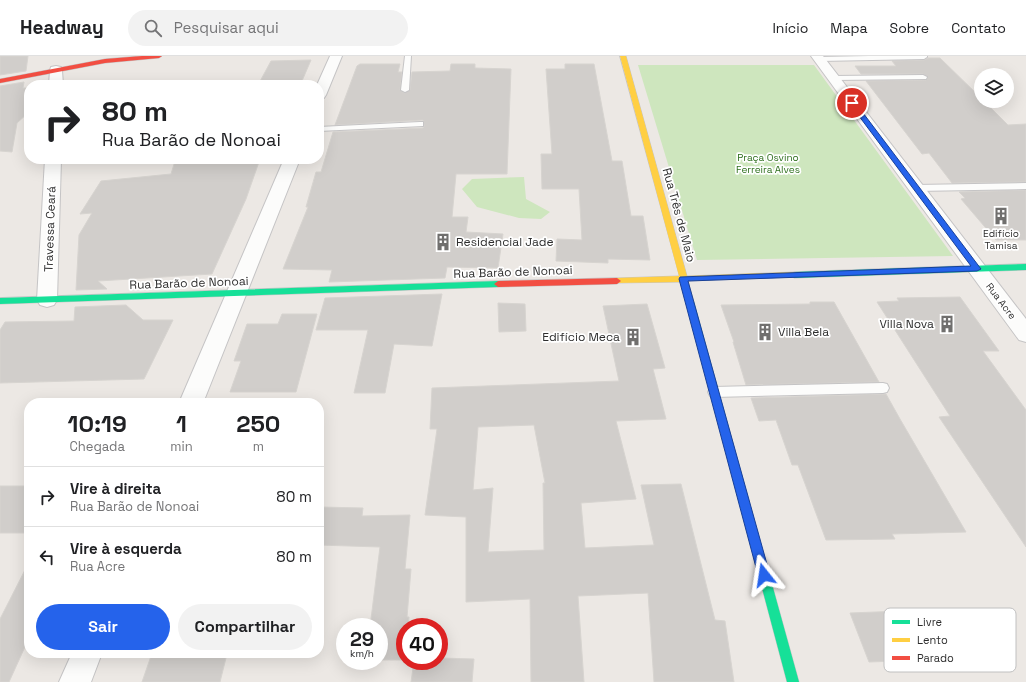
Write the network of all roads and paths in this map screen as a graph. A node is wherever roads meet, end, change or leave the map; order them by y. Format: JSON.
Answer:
{"nodes":[{"id":1,"x":159,"y":56,"type":"edge"},
{"id":2,"x":336,"y":56,"type":"edge"},
{"id":3,"x":408,"y":56,"type":"edge"},
{"id":4,"x":623,"y":56,"type":"edge"},
{"id":5,"x":924,"y":57,"type":"edge"},
{"id":6,"x":818,"y":58,"type":"edge"},
{"id":7,"x":56,"y":65,"type":"junction"},
{"id":8,"x":923,"y":77,"type":"dead end"},
{"id":9,"x":834,"y":78,"type":"junction"},
{"id":10,"x":56,"y":80,"type":"edge"},
{"id":11,"x":0,"y":82,"type":"edge"},
{"id":12,"x":324,"y":84,"type":"edge"},
{"id":13,"x":405,"y":90,"type":"dead end"},
{"id":14,"x":420,"y":124,"type":"dead end"},
{"id":15,"x":324,"y":129,"type":"edge"},
{"id":16,"x":52,"y":164,"type":"edge"},
{"id":17,"x":290,"y":164,"type":"edge"},
{"id":18,"x":1026,"y":186,"type":"edge"},
{"id":19,"x":916,"y":188,"type":"junction"},
{"id":20,"x":1026,"y":267,"type":"edge"},
{"id":21,"x":977,"y":269,"type":"junction"},
{"id":22,"x":683,"y":279,"type":"junction"},
{"id":23,"x":237,"y":294,"type":"junction"},
{"id":24,"x":47,"y":300,"type":"junction"},
{"id":25,"x":0,"y":302,"type":"edge"},
{"id":26,"x":1026,"y":334,"type":"edge"},
{"id":27,"x":883,"y":388,"type":"dead end"},
{"id":28,"x":714,"y":392,"type":"junction"},
{"id":29,"x":193,"y":398,"type":"edge"},
{"id":30,"x":85,"y":658,"type":"edge"},
{"id":31,"x":75,"y":682,"type":"edge"},
{"id":32,"x":793,"y":682,"type":"edge"}],
"edges":[{"from":1,"to":7,"type":"street"},
{"from":2,"to":12,"type":"street"},
{"from":3,"to":13,"type":"lane"},
{"from":4,"to":22,"type":"street","name":"Rua Três de Maio"},
{"from":5,"to":6,"type":"lane"},
{"from":6,"to":9,"type":"street","name":"Rua Acre"},
{"from":7,"to":10,"type":"street"},
{"from":7,"to":11,"type":"street"},
{"from":8,"to":9,"type":"lane"},
{"from":9,"to":19,"type":"street","name":"Rua Acre"},
{"from":14,"to":15,"type":"lane"},
{"from":16,"to":24,"type":"street","name":"Travessa Ceará"},
{"from":17,"to":23,"type":"street"},
{"from":18,"to":19,"type":"lane"},
{"from":19,"to":21,"type":"street","name":"Rua Acre"},
{"from":20,"to":21,"type":"street","name":"Rua Barão de Nonoai"},
{"from":21,"to":22,"type":"street","name":"Rua Barão de Nonoai"},
{"from":21,"to":26,"type":"street","name":"Rua Acre"},
{"from":22,"to":23,"type":"street","name":"Rua Barão de Nonoai"},
{"from":22,"to":28,"type":"street","name":"Rua Três de Maio"},
{"from":23,"to":24,"type":"street","name":"Rua Barão de Nonoai"},
{"from":23,"to":29,"type":"street"},
{"from":24,"to":25,"type":"street","name":"Rua Barão de Nonoai"},
{"from":27,"to":28,"type":"lane"},
{"from":28,"to":32,"type":"street","name":"Rua Três de Maio"},
{"from":30,"to":31,"type":"street"}]}
